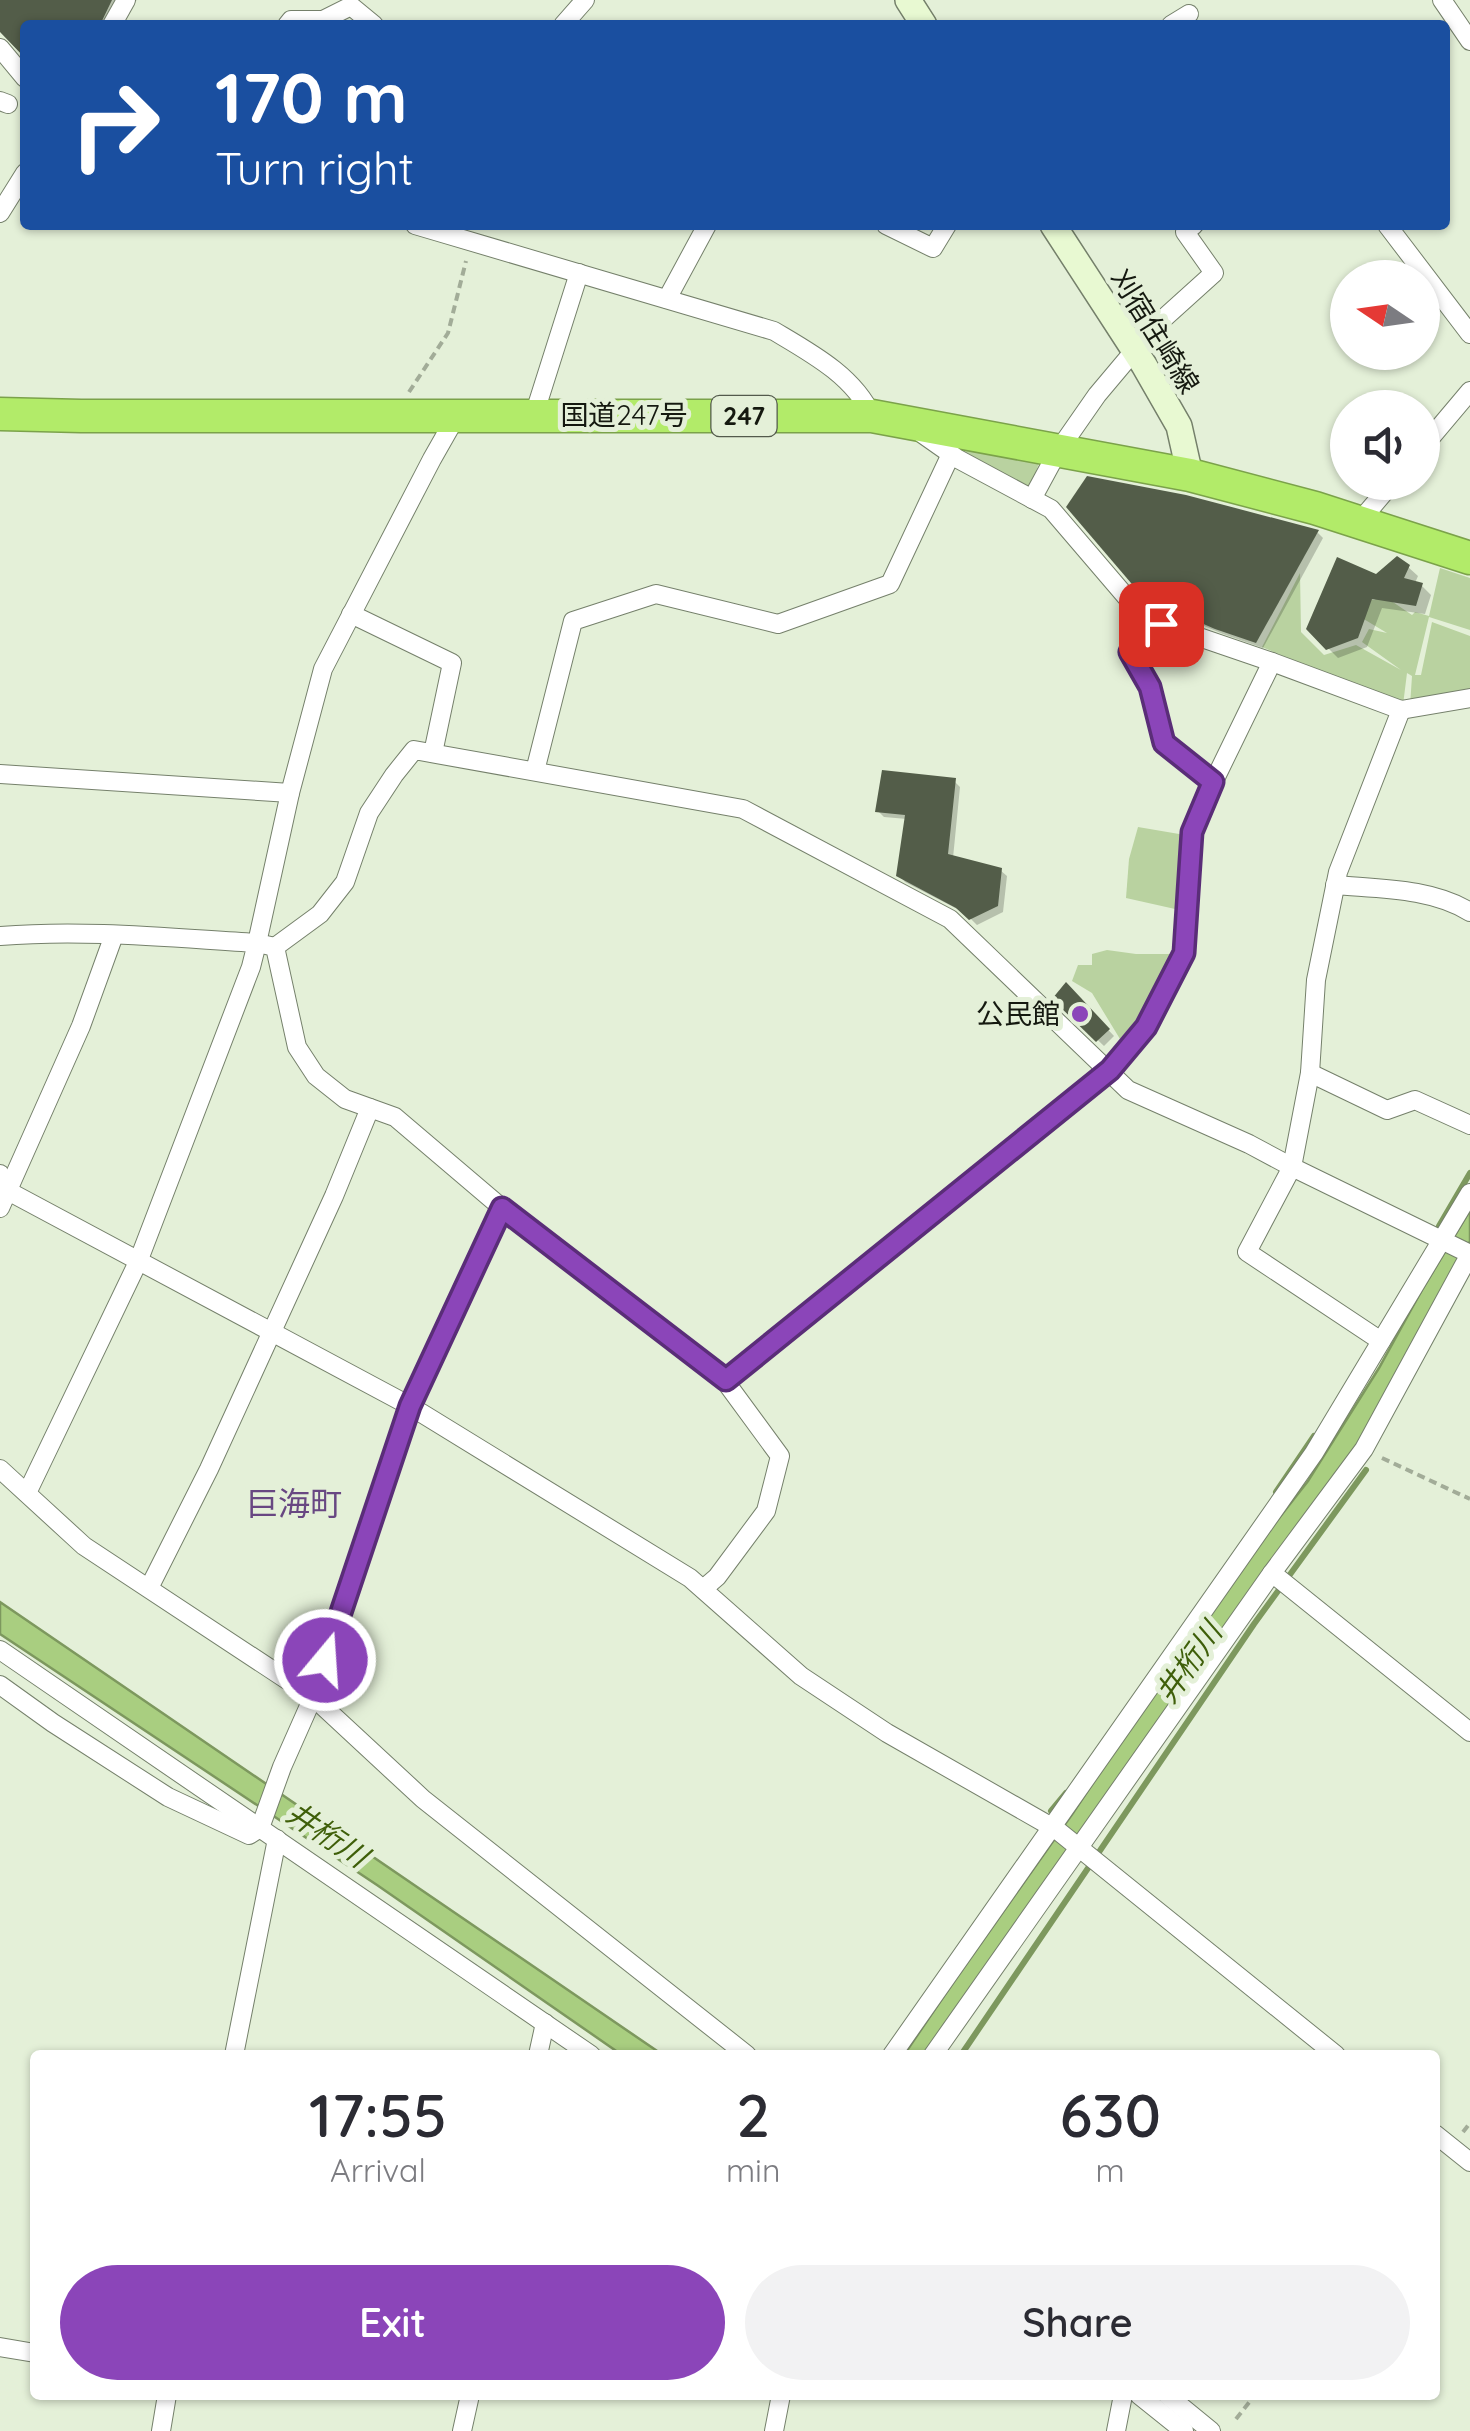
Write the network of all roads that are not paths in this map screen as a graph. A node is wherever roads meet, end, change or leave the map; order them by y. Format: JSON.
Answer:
{"nodes":[{"id":1,"x":585,"y":0,"type":"edge"},
{"id":2,"x":1442,"y":0,"type":"edge"},
{"id":3,"x":1189,"y":14,"type":"dead end"},
{"id":4,"x":291,"y":20,"type":"edge"},
{"id":5,"x":323,"y":20,"type":"edge"},
{"id":6,"x":323,"y":20,"type":"edge"},
{"id":7,"x":368,"y":20,"type":"edge"},
{"id":8,"x":567,"y":20,"type":"edge"},
{"id":9,"x":1179,"y":20,"type":"edge"},
{"id":10,"x":1470,"y":41,"type":"edge"},
{"id":11,"x":0,"y":48,"type":"edge"},
{"id":12,"x":20,"y":72,"type":"edge"},
{"id":13,"x":20,"y":181,"type":"edge"},
{"id":14,"x":0,"y":213,"type":"edge"},
{"id":15,"x":431,"y":230,"type":"edge"},
{"id":16,"x":704,"y":230,"type":"edge"},
{"id":17,"x":896,"y":230,"type":"edge"},
{"id":18,"x":943,"y":230,"type":"edge"},
{"id":19,"x":1056,"y":230,"type":"edge"},
{"id":20,"x":1188,"y":230,"type":"edge"},
{"id":21,"x":1390,"y":230,"type":"edge"},
{"id":22,"x":579,"y":273,"type":"junction"},
{"id":23,"x":666,"y":299,"type":"junction"},
{"id":24,"x":1470,"y":334,"type":"edge"},
{"id":25,"x":1133,"y":349,"type":"junction"},
{"id":26,"x":1470,"y":391,"type":"edge"},
{"id":27,"x":0,"y":414,"type":"edge"},
{"id":28,"x":457,"y":415,"type":"junction"},
{"id":29,"x":534,"y":415,"type":"junction"},
{"id":30,"x":888,"y":419,"type":"junction"},
{"id":31,"x":1440,"y":427,"type":"edge"},
{"id":32,"x":1058,"y":450,"type":"junction"},
{"id":33,"x":951,"y":454,"type":"junction"},
{"id":34,"x":1190,"y":475,"type":"junction"},
{"id":35,"x":1032,"y":499,"type":"junction"},
{"id":36,"x":1378,"y":500,"type":"edge"},
{"id":37,"x":1359,"y":522,"type":"junction"},
{"id":38,"x":1470,"y":558,"type":"edge"},
{"id":39,"x":351,"y":614,"type":"junction"},
{"id":40,"x":1150,"y":615,"type":"junction"},
{"id":41,"x":1272,"y":662,"type":"junction"},
{"id":42,"x":1470,"y":698,"type":"edge"},
{"id":43,"x":1401,"y":710,"type":"junction"},
{"id":44,"x":433,"y":753,"type":"junction"},
{"id":45,"x":534,"y":771,"type":"junction"},
{"id":46,"x":0,"y":774,"type":"edge"},
{"id":47,"x":1213,"y":782,"type":"junction"},
{"id":48,"x":290,"y":793,"type":"junction"},
{"id":49,"x":1335,"y":886,"type":"junction"},
{"id":50,"x":1470,"y":912,"type":"edge"},
{"id":51,"x":114,"y":935,"type":"junction"},
{"id":52,"x":0,"y":936,"type":"edge"},
{"id":53,"x":266,"y":946,"type":"junction"},
{"id":54,"x":1110,"y":1070,"type":"junction"},
{"id":55,"x":1310,"y":1074,"type":"junction"},
{"id":56,"x":370,"y":1108,"type":"junction"},
{"id":57,"x":1470,"y":1125,"type":"edge"},
{"id":58,"x":1292,"y":1167,"type":"junction"},
{"id":59,"x":3,"y":1191,"type":"edge"},
{"id":60,"x":1470,"y":1193,"type":"edge"},
{"id":61,"x":502,"y":1208,"type":"junction"},
{"id":62,"x":1442,"y":1240,"type":"junction"},
{"id":63,"x":138,"y":1262,"type":"junction"},
{"id":64,"x":270,"y":1332,"type":"junction"},
{"id":65,"x":1381,"y":1342,"type":"junction"},
{"id":66,"x":722,"y":1376,"type":"junction"},
{"id":67,"x":410,"y":1406,"type":"junction"},
{"id":68,"x":0,"y":1469,"type":"edge"},
{"id":69,"x":26,"y":1493,"type":"junction"},
{"id":70,"x":1272,"y":1573,"type":"junction"},
{"id":71,"x":148,"y":1588,"type":"junction"},
{"id":72,"x":702,"y":1589,"type":"junction"},
{"id":73,"x":0,"y":1650,"type":"edge"},
{"id":74,"x":0,"y":1684,"type":"edge"},
{"id":75,"x":313,"y":1697,"type":"junction"},
{"id":76,"x":1470,"y":1732,"type":"edge"},
{"id":77,"x":262,"y":1821,"type":"junction"},
{"id":78,"x":1054,"y":1828,"type":"junction"},
{"id":79,"x":277,"y":1839,"type":"junction"},
{"id":80,"x":1079,"y":1849,"type":"junction"},
{"id":81,"x":545,"y":2022,"type":"junction"},
{"id":82,"x":235,"y":2050,"type":"edge"},
{"id":83,"x":539,"y":2050,"type":"edge"},
{"id":84,"x":583,"y":2050,"type":"edge"},
{"id":85,"x":741,"y":2050,"type":"edge"},
{"id":86,"x":896,"y":2050,"type":"edge"},
{"id":87,"x":937,"y":2050,"type":"edge"},
{"id":88,"x":1330,"y":2050,"type":"edge"},
{"id":89,"x":1440,"y":2138,"type":"edge"},
{"id":90,"x":1470,"y":2162,"type":"edge"},
{"id":91,"x":0,"y":2347,"type":"edge"},
{"id":92,"x":30,"y":2352,"type":"edge"},
{"id":93,"x":166,"y":2400,"type":"edge"},
{"id":94,"x":469,"y":2400,"type":"edge"},
{"id":95,"x":780,"y":2400,"type":"edge"},
{"id":96,"x":1145,"y":2400,"type":"edge"},
{"id":97,"x":1173,"y":2400,"type":"edge"},
{"id":98,"x":1122,"y":2402,"type":"edge"},
{"id":99,"x":161,"y":2431,"type":"edge"},
{"id":100,"x":462,"y":2431,"type":"edge"},
{"id":101,"x":774,"y":2431,"type":"edge"},
{"id":102,"x":1116,"y":2431,"type":"edge"},
{"id":103,"x":1184,"y":2431,"type":"edge"},
{"id":104,"x":1211,"y":2431,"type":"edge"}],
"edges":[{"from":1,"to":8,"type":"street"},
{"from":2,"to":10,"type":"street"},
{"from":3,"to":9,"type":"street"},
{"from":4,"to":6,"type":"street"},
{"from":5,"to":7,"type":"street"},
{"from":11,"to":12,"type":"street"},
{"from":13,"to":14,"type":"street"},
{"from":15,"to":22,"type":"street"},
{"from":16,"to":23,"type":"street"},
{"from":17,"to":18,"type":"street"},
{"from":19,"to":25,"type":"main road","name":"刈宿住崎線"},
{"from":20,"to":25,"type":"street"},
{"from":21,"to":24,"type":"street"},
{"from":22,"to":23,"type":"street"},
{"from":22,"to":29,"type":"street"},
{"from":23,"to":30,"type":"street"},
{"from":25,"to":32,"type":"street"},
{"from":25,"to":34,"type":"main road","name":"刈宿住崎線"},
{"from":26,"to":31,"type":"street"},
{"from":27,"to":28,"type":"highway","name":"国道247号","number":"247"},
{"from":28,"to":29,"type":"highway","name":"国道247号","number":"247"},
{"from":28,"to":39,"type":"street"},
{"from":29,"to":30,"type":"highway","name":"国道247号","number":"247"},
{"from":30,"to":32,"type":"highway","name":"国道247号","number":"247"},
{"from":30,"to":33,"type":"street"},
{"from":32,"to":34,"type":"highway","name":"国道247号","number":"247"},
{"from":32,"to":35,"type":"street"},
{"from":33,"to":35,"type":"street"},
{"from":33,"to":45,"type":"street"},
{"from":34,"to":37,"type":"highway","name":"国道247号","number":"247"},
{"from":35,"to":40,"type":"street"},
{"from":36,"to":37,"type":"street"},
{"from":37,"to":38,"type":"highway","name":"国道247号","number":"247"},
{"from":39,"to":44,"type":"street"},
{"from":39,"to":48,"type":"street"},
{"from":40,"to":41,"type":"street"},
{"from":40,"to":47,"type":"street"},
{"from":41,"to":43,"type":"street"},
{"from":41,"to":47,"type":"street"},
{"from":42,"to":43,"type":"street"},
{"from":43,"to":49,"type":"street"},
{"from":44,"to":45,"type":"street"},
{"from":44,"to":53,"type":"street"},
{"from":45,"to":54,"type":"street"},
{"from":46,"to":48,"type":"street"},
{"from":47,"to":54,"type":"street"},
{"from":48,"to":53,"type":"street"},
{"from":49,"to":50,"type":"street"},
{"from":49,"to":55,"type":"street"},
{"from":51,"to":52,"type":"street"},
{"from":51,"to":53,"type":"street"},
{"from":51,"to":59,"type":"street"},
{"from":53,"to":56,"type":"street"},
{"from":53,"to":63,"type":"street"},
{"from":54,"to":58,"type":"street"},
{"from":54,"to":66,"type":"street"},
{"from":55,"to":57,"type":"street"},
{"from":55,"to":58,"type":"street"},
{"from":56,"to":61,"type":"street"},
{"from":56,"to":64,"type":"street"},
{"from":58,"to":62,"type":"street"},
{"from":58,"to":65,"type":"street"},
{"from":59,"to":63,"type":"street"},
{"from":60,"to":62,"type":"street"},
{"from":61,"to":66,"type":"street"},
{"from":61,"to":67,"type":"street"},
{"from":62,"to":65,"type":"street"},
{"from":62,"to":70,"type":"street"},
{"from":63,"to":64,"type":"street"},
{"from":63,"to":69,"type":"street"},
{"from":64,"to":67,"type":"street"},
{"from":64,"to":71,"type":"street"},
{"from":65,"to":78,"type":"street"},
{"from":66,"to":72,"type":"street"},
{"from":67,"to":72,"type":"street"},
{"from":67,"to":75,"type":"street"},
{"from":68,"to":69,"type":"street"},
{"from":69,"to":71,"type":"street"},
{"from":70,"to":76,"type":"street"},
{"from":70,"to":80,"type":"street"},
{"from":71,"to":75,"type":"street"},
{"from":72,"to":78,"type":"street"},
{"from":73,"to":77,"type":"street"},
{"from":74,"to":77,"type":"street"},
{"from":75,"to":77,"type":"street"},
{"from":75,"to":85,"type":"street"},
{"from":77,"to":79,"type":"street"},
{"from":78,"to":80,"type":"street"},
{"from":78,"to":86,"type":"street"},
{"from":79,"to":81,"type":"street"},
{"from":79,"to":82,"type":"street"},
{"from":80,"to":87,"type":"street"},
{"from":80,"to":88,"type":"street"},
{"from":81,"to":83,"type":"street"},
{"from":81,"to":84,"type":"street"},
{"from":89,"to":90,"type":"street"},
{"from":91,"to":92,"type":"street"},
{"from":93,"to":99,"type":"street"},
{"from":94,"to":100,"type":"street"},
{"from":95,"to":101,"type":"street"},
{"from":96,"to":103,"type":"street"},
{"from":97,"to":104,"type":"street"},
{"from":98,"to":102,"type":"street"}]}
